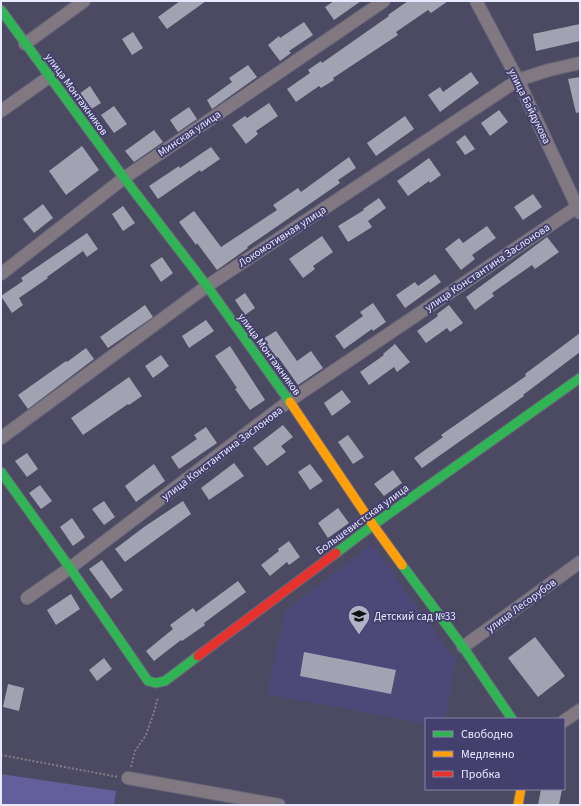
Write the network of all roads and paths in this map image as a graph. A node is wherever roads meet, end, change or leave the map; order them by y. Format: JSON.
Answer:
{"nodes":[{"id":1,"x":84,"y":1,"type":"edge"},
{"id":2,"x":384,"y":1,"type":"edge"},
{"id":3,"x":476,"y":1,"type":"edge"},
{"id":4,"x":1,"y":10,"type":"edge"},
{"id":5,"x":25,"y":44,"type":"junction"},
{"id":6,"x":580,"y":63,"type":"edge"},
{"id":7,"x":49,"y":77,"type":"junction"},
{"id":8,"x":518,"y":80,"type":"junction"},
{"id":9,"x":1,"y":111,"type":"edge"},
{"id":10,"x":124,"y":178,"type":"junction"},
{"id":11,"x":579,"y":208,"type":"edge"},
{"id":12,"x":1,"y":274,"type":"edge"},
{"id":13,"x":206,"y":286,"type":"junction"},
{"id":14,"x":580,"y":378,"type":"edge"},
{"id":15,"x":289,"y":401,"type":"junction"},
{"id":16,"x":1,"y":438,"type":"edge"},
{"id":17,"x":1,"y":472,"type":"edge"},
{"id":18,"x":373,"y":525,"type":"junction"},
{"id":19,"x":580,"y":562,"type":"edge"},
{"id":20,"x":70,"y":568,"type":"junction"},
{"id":21,"x":27,"y":598,"type":"dead end"},
{"id":22,"x":463,"y":647,"type":"junction"},
{"id":23,"x":161,"y":683,"type":"junction"},
{"id":24,"x":580,"y":710,"type":"edge"},
{"id":25,"x":511,"y":718,"type":"edge"},
{"id":26,"x":565,"y":720,"type":"edge"},
{"id":27,"x":1,"y":755,"type":"edge"},
{"id":28,"x":128,"y":778,"type":"junction"},
{"id":29,"x":521,"y":790,"type":"edge"},
{"id":30,"x":279,"y":805,"type":"edge"},
{"id":31,"x":518,"y":805,"type":"edge"}],
"edges":[{"from":1,"to":5,"type":"street"},
{"from":2,"to":10,"type":"street","name":"Минская улица"},
{"from":3,"to":8,"type":"street","name":"улица Байдукова"},
{"from":4,"to":5,"type":"street","name":"улица Монтажников"},
{"from":5,"to":7,"type":"street","name":"улица Монтажников"},
{"from":6,"to":8,"type":"street","name":"Локомотивная улица"},
{"from":7,"to":9,"type":"street"},
{"from":7,"to":10,"type":"street","name":"улица Монтажников"},
{"from":8,"to":11,"type":"street","name":"улица Байдукова"},
{"from":8,"to":13,"type":"street","name":"Локомотивная улица"},
{"from":10,"to":12,"type":"street","name":"Минская улица"},
{"from":10,"to":13,"type":"street","name":"улица Монтажников"},
{"from":11,"to":15,"type":"street","name":"улица Константина Заслонова"},
{"from":13,"to":15,"type":"street","name":"улица Монтажников"},
{"from":13,"to":16,"type":"street","name":"Локомотивная улица"},
{"from":14,"to":18,"type":"street","name":"Большевистская улица"},
{"from":15,"to":18,"type":"street","name":"улица Монтажников"},
{"from":15,"to":20,"type":"street","name":"улица Константина Заслонова"},
{"from":17,"to":20,"type":"street"},
{"from":18,"to":22,"type":"street","name":"улица Монтажников"},
{"from":18,"to":23,"type":"street","name":"Большевистская улица"},
{"from":19,"to":22,"type":"street","name":"улица Лесорубов"},
{"from":20,"to":21,"type":"street","name":"улица Константина Заслонова"},
{"from":20,"to":23,"type":"street"},
{"from":22,"to":25,"type":"street","name":"улица Монтажников"},
{"from":23,"to":28,"type":"path"},
{"from":24,"to":26,"type":"street"},
{"from":27,"to":28,"type":"path"},
{"from":28,"to":30,"type":"street"},
{"from":29,"to":31,"type":"street"}]}
